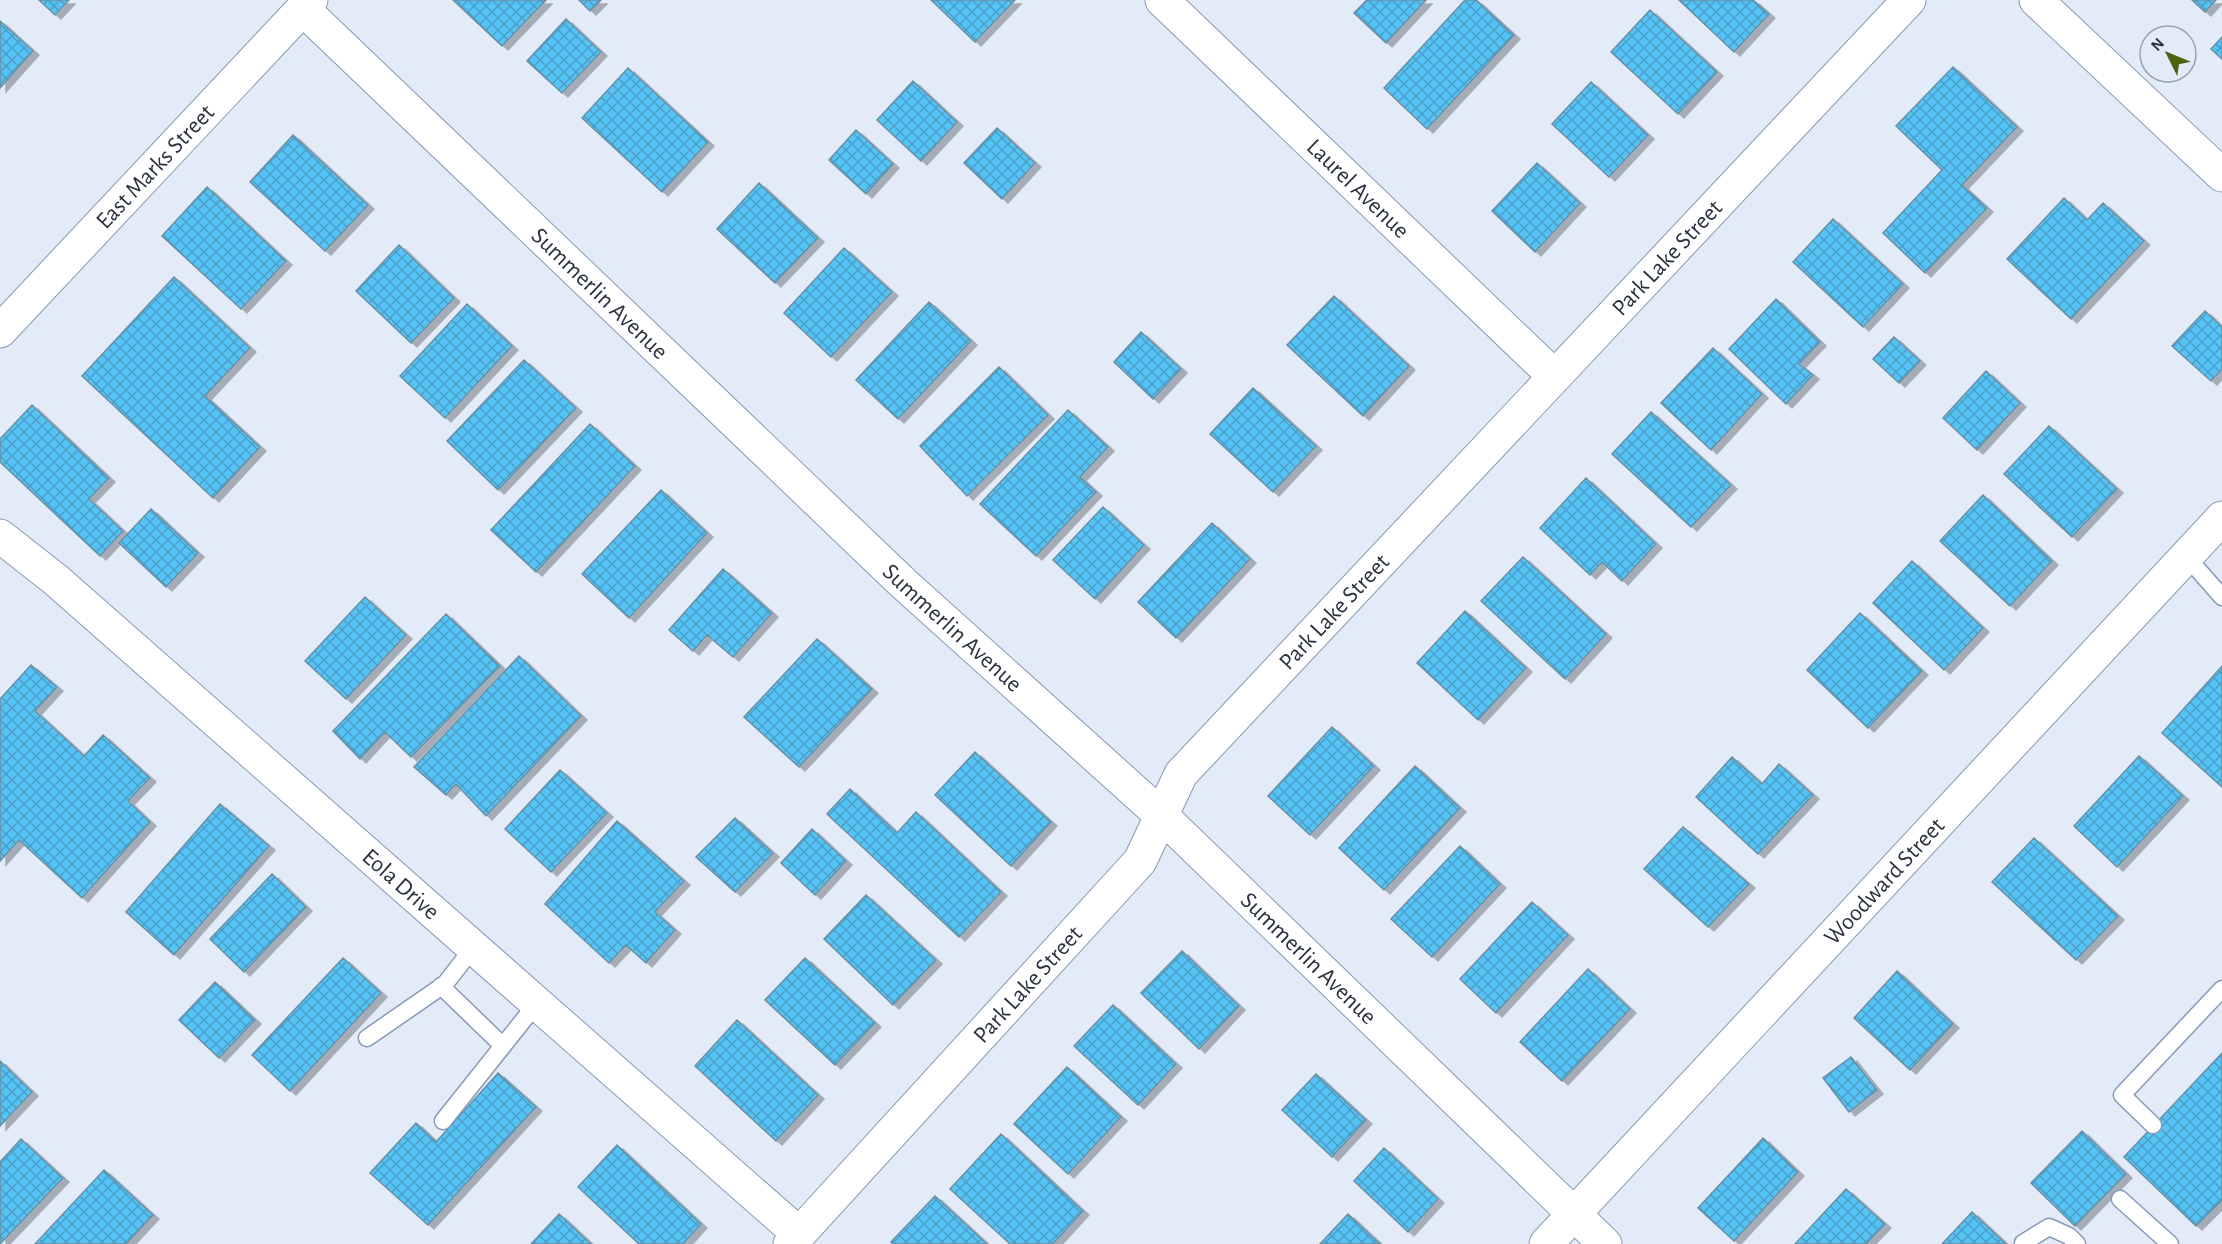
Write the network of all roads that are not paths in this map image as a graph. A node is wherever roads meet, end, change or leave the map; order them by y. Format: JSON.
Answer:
{"nodes":[{"id":1,"x":1162,"y":0,"type":"edge"},
{"id":2,"x":1909,"y":0,"type":"edge"},
{"id":3,"x":2036,"y":0,"type":"edge"},
{"id":4,"x":307,"y":4,"type":"edge"},
{"id":5,"x":2222,"y":175,"type":"edge"},
{"id":6,"x":0,"y":331,"type":"edge"},
{"id":7,"x":1554,"y":376,"type":"junction"},
{"id":8,"x":2222,"y":518,"type":"edge"},
{"id":9,"x":0,"y":536,"type":"edge"},
{"id":10,"x":2186,"y":556,"type":"junction"},
{"id":11,"x":2222,"y":597,"type":"edge"},
{"id":12,"x":1162,"y":816,"type":"junction"},
{"id":13,"x":473,"y":948,"type":"junction"},
{"id":14,"x":441,"y":986,"type":"junction"},
{"id":15,"x":2222,"y":989,"type":"edge"},
{"id":16,"x":537,"y":1003,"type":"junction"},
{"id":17,"x":367,"y":1038,"type":"dead end"},
{"id":18,"x":502,"y":1046,"type":"junction"},
{"id":19,"x":443,"y":1121,"type":"dead end"},
{"id":20,"x":2153,"y":1125,"type":"dead end"},
{"id":21,"x":2120,"y":1199,"type":"dead end"},
{"id":22,"x":1574,"y":1214,"type":"junction"},
{"id":23,"x":795,"y":1239,"type":"edge"},
{"id":24,"x":2023,"y":1242,"type":"dead end"},
{"id":25,"x":1546,"y":1244,"type":"edge"},
{"id":26,"x":1605,"y":1244,"type":"edge"},
{"id":27,"x":2077,"y":1244,"type":"edge"},
{"id":28,"x":2170,"y":1244,"type":"edge"}],
"edges":[{"from":1,"to":7,"type":"street","name":"Laurel Avenue"},
{"from":2,"to":7,"type":"street","name":"Park Lake Street"},
{"from":3,"to":5,"type":"street"},
{"from":4,"to":6,"type":"street","name":"East Marks Street"},
{"from":4,"to":12,"type":"street","name":"Summerlin Avenue"},
{"from":7,"to":12,"type":"street","name":"Park Lake Street"},
{"from":8,"to":10,"type":"street","name":"Woodward Street"},
{"from":9,"to":13,"type":"street","name":"Eola Drive"},
{"from":10,"to":11,"type":"lane"},
{"from":10,"to":22,"type":"street","name":"Woodward Street"},
{"from":12,"to":22,"type":"street","name":"Summerlin Avenue"},
{"from":12,"to":23,"type":"street","name":"Park Lake Street"},
{"from":13,"to":14,"type":"lane"},
{"from":13,"to":16,"type":"street","name":"Eola Drive"},
{"from":14,"to":17,"type":"lane"},
{"from":14,"to":18,"type":"lane"},
{"from":15,"to":20,"type":"lane"},
{"from":16,"to":18,"type":"lane"},
{"from":16,"to":23,"type":"street","name":"Eola Drive"},
{"from":18,"to":19,"type":"lane"},
{"from":21,"to":28,"type":"lane"},
{"from":22,"to":25,"type":"street","name":"Woodward Street"},
{"from":22,"to":26,"type":"street","name":"Summerlin Avenue"},
{"from":24,"to":27,"type":"lane"}]}
